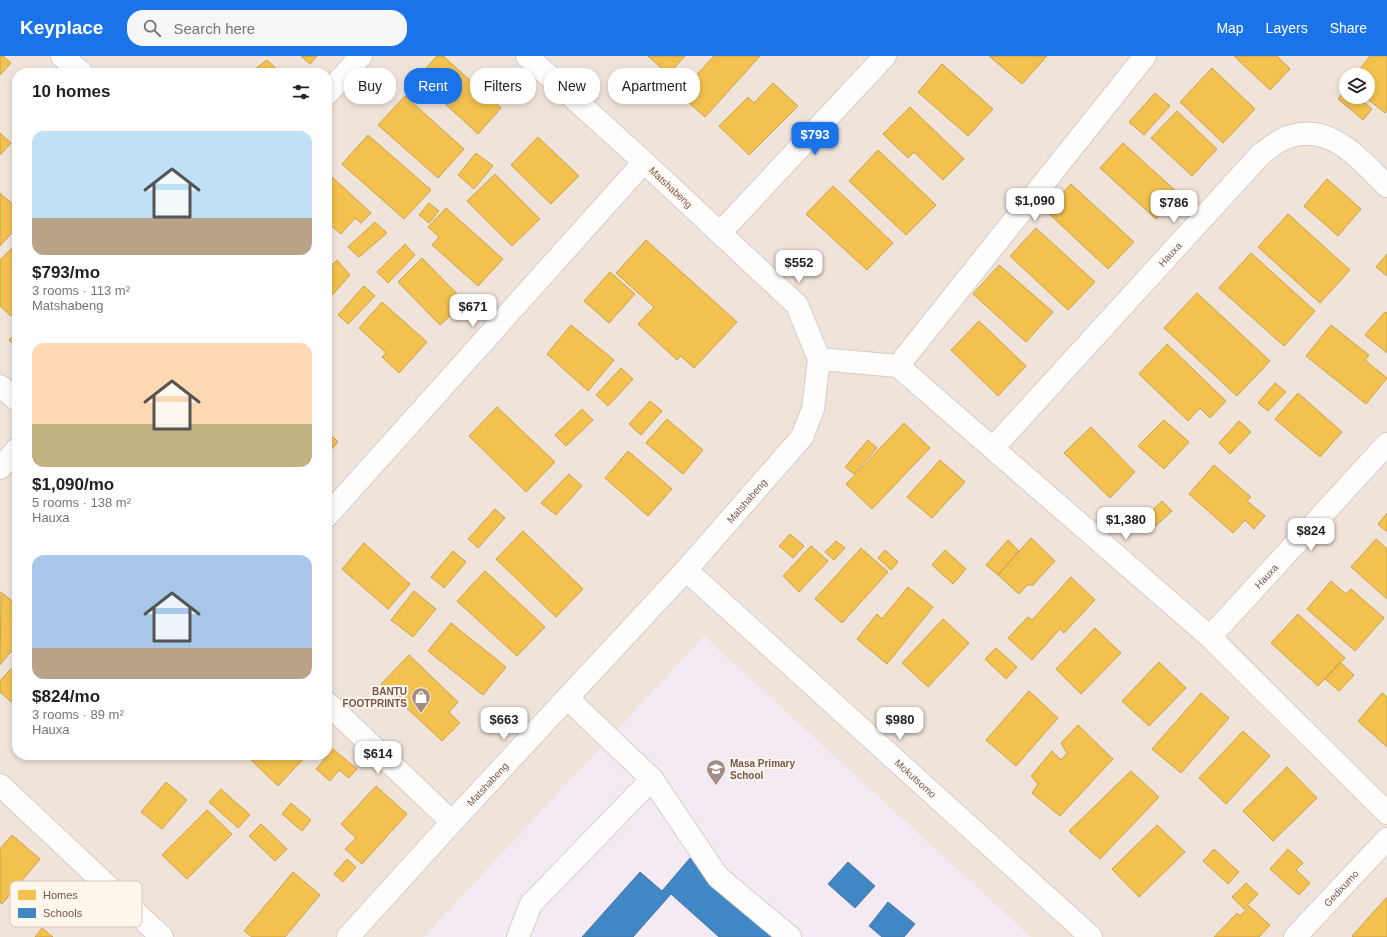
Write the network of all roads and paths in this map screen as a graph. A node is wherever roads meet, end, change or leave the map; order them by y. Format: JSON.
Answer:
{"nodes":[{"id":1,"x":62,"y":56,"type":"edge"},
{"id":2,"x":361,"y":56,"type":"edge"},
{"id":3,"x":527,"y":56,"type":"edge"},
{"id":4,"x":885,"y":56,"type":"edge"},
{"id":5,"x":1145,"y":56,"type":"edge"},
{"id":6,"x":76,"y":68,"type":"edge"},
{"id":7,"x":332,"y":88,"type":"edge"},
{"id":8,"x":644,"y":162,"type":"junction"},
{"id":9,"x":1387,"y":186,"type":"edge"},
{"id":10,"x":720,"y":233,"type":"junction"},
{"id":11,"x":819,"y":359,"type":"junction"},
{"id":12,"x":898,"y":366,"type":"junction"},
{"id":13,"x":0,"y":386,"type":"edge"},
{"id":14,"x":12,"y":396,"type":"edge"},
{"id":15,"x":1387,"y":444,"type":"edge"},
{"id":16,"x":994,"y":447,"type":"junction"},
{"id":17,"x":12,"y":455,"type":"edge"},
{"id":18,"x":0,"y":468,"type":"edge"},
{"id":19,"x":332,"y":510,"type":"edge"},
{"id":20,"x":686,"y":570,"type":"junction"},
{"id":21,"x":1210,"y":637,"type":"junction"},
{"id":22,"x":567,"y":698,"type":"junction"},
{"id":23,"x":332,"y":708,"type":"edge"},
{"id":24,"x":652,"y":779,"type":"junction"},
{"id":25,"x":0,"y":785,"type":"edge"},
{"id":26,"x":1387,"y":813,"type":"edge"},
{"id":27,"x":452,"y":822,"type":"junction"},
{"id":28,"x":1387,"y":839,"type":"edge"},
{"id":29,"x":102,"y":881,"type":"edge"},
{"id":30,"x":142,"y":918,"type":"edge"},
{"id":31,"x":162,"y":937,"type":"edge"},
{"id":32,"x":348,"y":937,"type":"edge"},
{"id":33,"x":518,"y":937,"type":"edge"},
{"id":34,"x":790,"y":937,"type":"edge"},
{"id":35,"x":1091,"y":937,"type":"edge"},
{"id":36,"x":1295,"y":937,"type":"edge"}],
"edges":[{"from":1,"to":6,"type":"street"},
{"from":2,"to":7,"type":"street"},
{"from":3,"to":8,"type":"street","name":"Matshabeng"},
{"from":4,"to":10,"type":"street"},
{"from":5,"to":12,"type":"street"},
{"from":8,"to":10,"type":"street","name":"Matshabeng"},
{"from":8,"to":19,"type":"street"},
{"from":9,"to":16,"type":"street","name":"Hauxa"},
{"from":10,"to":11,"type":"street","name":"Matshabeng"},
{"from":11,"to":12,"type":"street"},
{"from":11,"to":20,"type":"street","name":"Matshabeng"},
{"from":12,"to":16,"type":"street"},
{"from":13,"to":14,"type":"street"},
{"from":15,"to":21,"type":"street","name":"Hauxa"},
{"from":16,"to":21,"type":"street"},
{"from":17,"to":18,"type":"street"},
{"from":20,"to":22,"type":"street","name":"Matshabeng"},
{"from":20,"to":35,"type":"street","name":"Mokutsomo"},
{"from":21,"to":26,"type":"street"},
{"from":22,"to":24,"type":"street"},
{"from":22,"to":27,"type":"street","name":"Matshabeng"},
{"from":23,"to":27,"type":"street"},
{"from":24,"to":33,"type":"street"},
{"from":24,"to":34,"type":"street"},
{"from":25,"to":29,"type":"street"},
{"from":27,"to":32,"type":"street","name":"Matshabeng"},
{"from":28,"to":36,"type":"street","name":"Gedixumo"},
{"from":30,"to":31,"type":"street"}]}
